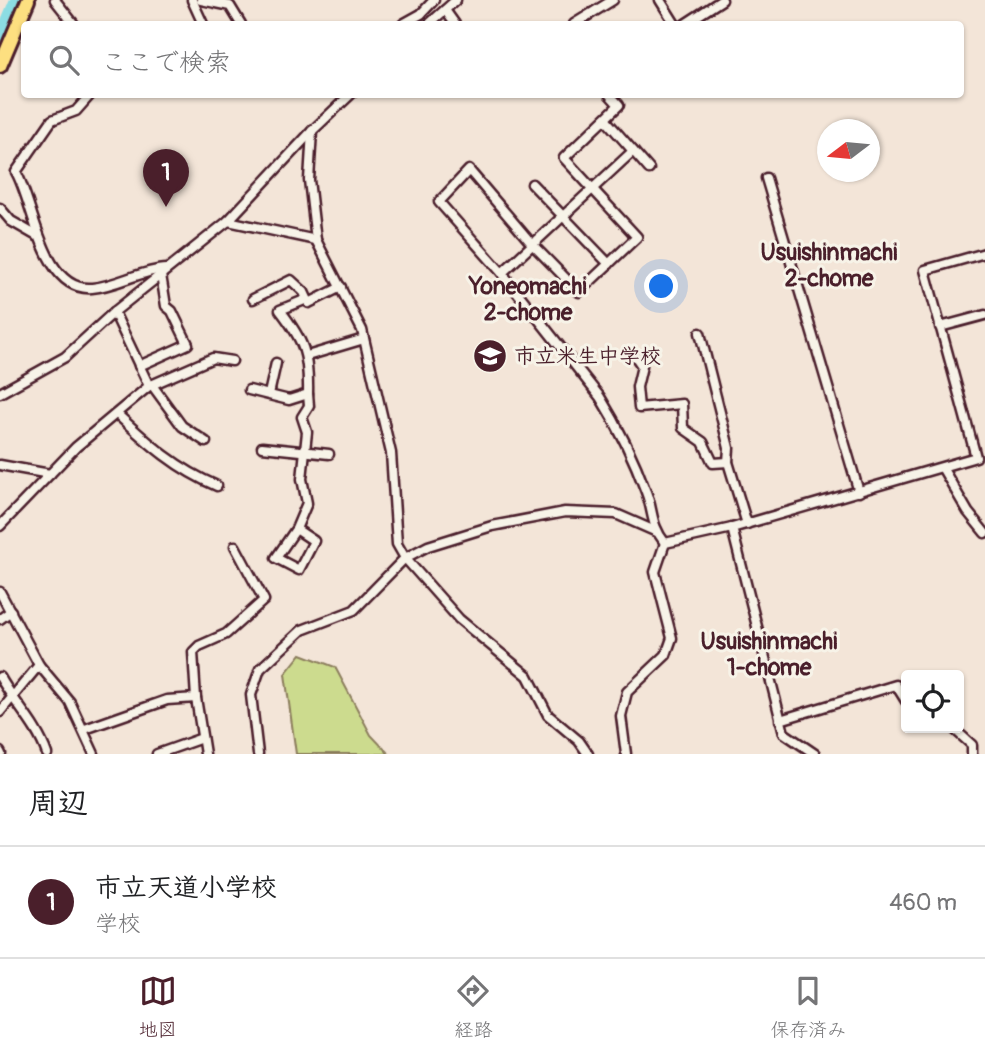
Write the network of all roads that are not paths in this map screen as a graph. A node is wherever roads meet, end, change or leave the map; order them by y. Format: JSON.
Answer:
{"nodes":[{"id":1,"x":28,"y":0,"type":"edge"},
{"id":2,"x":55,"y":0,"type":"edge"},
{"id":3,"x":192,"y":0,"type":"edge"},
{"id":4,"x":201,"y":0,"type":"edge"},
{"id":5,"x":434,"y":0,"type":"edge"},
{"id":6,"x":456,"y":0,"type":"edge"},
{"id":7,"x":613,"y":0,"type":"edge"},
{"id":8,"x":661,"y":0,"type":"edge"},
{"id":9,"x":722,"y":0,"type":"edge"},
{"id":10,"x":445,"y":10,"type":"junction"},
{"id":11,"x":72,"y":21,"type":"edge"},
{"id":12,"x":202,"y":21,"type":"edge"},
{"id":13,"x":239,"y":21,"type":"edge"},
{"id":14,"x":408,"y":21,"type":"edge"},
{"id":15,"x":432,"y":21,"type":"edge"},
{"id":16,"x":452,"y":21,"type":"edge"},
{"id":17,"x":580,"y":21,"type":"edge"},
{"id":18,"x":673,"y":21,"type":"edge"},
{"id":19,"x":690,"y":21,"type":"edge"},
{"id":20,"x":0,"y":66,"type":"edge"},
{"id":21,"x":87,"y":98,"type":"edge"},
{"id":22,"x":347,"y":98,"type":"edge"},
{"id":23,"x":613,"y":98,"type":"edge"},
{"id":24,"x":605,"y":119,"type":"junction"},
{"id":25,"x":312,"y":131,"type":"junction"},
{"id":26,"x":633,"y":151,"type":"junction"},
{"id":27,"x":649,"y":169,"type":"dead end"},
{"id":28,"x":766,"y":178,"type":"dead end"},
{"id":29,"x":531,"y":184,"type":"dead end"},
{"id":30,"x":593,"y":189,"type":"junction"},
{"id":31,"x":0,"y":208,"type":"edge"},
{"id":32,"x":562,"y":217,"type":"junction"},
{"id":33,"x":228,"y":221,"type":"junction"},
{"id":34,"x":37,"y":236,"type":"junction"},
{"id":35,"x":316,"y":240,"type":"junction"},
{"id":36,"x":532,"y":244,"type":"junction"},
{"id":37,"x":985,"y":253,"type":"edge"},
{"id":38,"x":609,"y":264,"type":"junction"},
{"id":39,"x":164,"y":272,"type":"junction"},
{"id":40,"x":502,"y":272,"type":"junction"},
{"id":41,"x":341,"y":287,"type":"junction"},
{"id":42,"x":253,"y":299,"type":"dead end"},
{"id":43,"x":307,"y":299,"type":"junction"},
{"id":44,"x":114,"y":312,"type":"junction"},
{"id":45,"x":985,"y":315,"type":"edge"},
{"id":46,"x":940,"y":327,"type":"junction"},
{"id":47,"x":700,"y":333,"type":"dead end"},
{"id":48,"x":365,"y":339,"type":"junction"},
{"id":49,"x":633,"y":354,"type":"dead end"},
{"id":50,"x":307,"y":356,"type":"junction"},
{"id":51,"x":232,"y":361,"type":"dead end"},
{"id":52,"x":276,"y":363,"type":"dead end"},
{"id":53,"x":139,"y":366,"type":"junction"},
{"id":54,"x":150,"y":386,"type":"junction"},
{"id":55,"x":249,"y":390,"type":"dead end"},
{"id":56,"x":0,"y":393,"type":"edge"},
{"id":57,"x":269,"y":394,"type":"junction"},
{"id":58,"x":308,"y":394,"type":"junction"},
{"id":59,"x":118,"y":415,"type":"junction"},
{"id":60,"x":206,"y":442,"type":"dead end"},
{"id":61,"x":262,"y":447,"type":"dead end"},
{"id":62,"x":305,"y":451,"type":"junction"},
{"id":63,"x":329,"y":454,"type":"dead end"},
{"id":64,"x":728,"y":462,"type":"junction"},
{"id":65,"x":1,"y":466,"type":"edge"},
{"id":66,"x":943,"y":469,"type":"junction"},
{"id":67,"x":51,"y":474,"type":"junction"},
{"id":68,"x":216,"y":486,"type":"dead end"},
{"id":69,"x":859,"y":492,"type":"junction"},
{"id":70,"x":747,"y":524,"type":"junction"},
{"id":71,"x":0,"y":526,"type":"edge"},
{"id":72,"x":296,"y":528,"type":"junction"},
{"id":73,"x":732,"y":528,"type":"junction"},
{"id":74,"x":657,"y":532,"type":"junction"},
{"id":75,"x":985,"y":533,"type":"edge"},
{"id":76,"x":665,"y":543,"type":"junction"},
{"id":77,"x":234,"y":546,"type":"dead end"},
{"id":78,"x":405,"y":558,"type":"junction"},
{"id":79,"x":0,"y":592,"type":"edge"},
{"id":80,"x":11,"y":611,"type":"junction"},
{"id":81,"x":0,"y":619,"type":"edge"},
{"id":82,"x":39,"y":666,"type":"junction"},
{"id":83,"x":0,"y":677,"type":"edge"},
{"id":84,"x":901,"y":692,"type":"edge"},
{"id":85,"x":196,"y":698,"type":"junction"},
{"id":86,"x":13,"y":700,"type":"junction"},
{"id":87,"x":0,"y":712,"type":"edge"},
{"id":88,"x":780,"y":720,"type":"junction"},
{"id":89,"x":85,"y":729,"type":"junction"},
{"id":90,"x":959,"y":733,"type":"edge"},
{"id":91,"x":202,"y":738,"type":"junction"},
{"id":92,"x":47,"y":754,"type":"edge"},
{"id":93,"x":94,"y":754,"type":"edge"},
{"id":94,"x":157,"y":754,"type":"edge"},
{"id":95,"x":205,"y":754,"type":"edge"},
{"id":96,"x":258,"y":754,"type":"edge"},
{"id":97,"x":588,"y":754,"type":"edge"},
{"id":98,"x":626,"y":754,"type":"edge"},
{"id":99,"x":815,"y":754,"type":"edge"},
{"id":100,"x":972,"y":754,"type":"edge"}],
"edges":[{"from":1,"to":20,"type":"main road"},
{"from":2,"to":11,"type":"street"},
{"from":3,"to":12,"type":"street"},
{"from":4,"to":13,"type":"street"},
{"from":5,"to":14,"type":"street"},
{"from":6,"to":10,"type":"street"},
{"from":7,"to":17,"type":"street"},
{"from":8,"to":18,"type":"street"},
{"from":9,"to":19,"type":"street"},
{"from":10,"to":15,"type":"street"},
{"from":10,"to":16,"type":"street"},
{"from":21,"to":34,"type":"street"},
{"from":22,"to":25,"type":"street"},
{"from":23,"to":24,"type":"street"},
{"from":24,"to":26,"type":"street"},
{"from":24,"to":30,"type":"street"},
{"from":25,"to":33,"type":"street"},
{"from":25,"to":35,"type":"street"},
{"from":26,"to":27,"type":"street"},
{"from":26,"to":30,"type":"street"},
{"from":28,"to":69,"type":"street"},
{"from":29,"to":32,"type":"street"},
{"from":30,"to":32,"type":"street"},
{"from":30,"to":38,"type":"street"},
{"from":31,"to":34,"type":"street"},
{"from":32,"to":36,"type":"street"},
{"from":32,"to":38,"type":"street"},
{"from":33,"to":35,"type":"street"},
{"from":33,"to":39,"type":"street"},
{"from":34,"to":39,"type":"street"},
{"from":35,"to":41,"type":"street"},
{"from":36,"to":38,"type":"street"},
{"from":36,"to":40,"type":"street"},
{"from":36,"to":40,"type":"street"},
{"from":37,"to":46,"type":"street"},
{"from":39,"to":44,"type":"street"},
{"from":39,"to":53,"type":"street"},
{"from":40,"to":74,"type":"street"},
{"from":41,"to":43,"type":"street"},
{"from":41,"to":48,"type":"street"},
{"from":42,"to":43,"type":"street"},
{"from":43,"to":50,"type":"street"},
{"from":44,"to":53,"type":"street"},
{"from":44,"to":56,"type":"street"},
{"from":45,"to":46,"type":"street"},
{"from":46,"to":66,"type":"street"},
{"from":47,"to":64,"type":"street"},
{"from":48,"to":50,"type":"street"},
{"from":48,"to":78,"type":"street"},
{"from":49,"to":64,"type":"street"},
{"from":50,"to":58,"type":"street"},
{"from":51,"to":54,"type":"street"},
{"from":52,"to":57,"type":"street"},
{"from":53,"to":54,"type":"street"},
{"from":54,"to":59,"type":"street"},
{"from":54,"to":60,"type":"street"},
{"from":55,"to":57,"type":"street"},
{"from":57,"to":58,"type":"street"},
{"from":58,"to":62,"type":"street"},
{"from":59,"to":67,"type":"street"},
{"from":59,"to":68,"type":"street"},
{"from":61,"to":62,"type":"street"},
{"from":62,"to":63,"type":"street"},
{"from":62,"to":72,"type":"street"},
{"from":64,"to":70,"type":"street"},
{"from":65,"to":67,"type":"street"},
{"from":66,"to":69,"type":"street"},
{"from":66,"to":75,"type":"street"},
{"from":67,"to":71,"type":"street"},
{"from":69,"to":70,"type":"street"},
{"from":70,"to":73,"type":"street"},
{"from":72,"to":72,"type":"street"},
{"from":73,"to":76,"type":"street"},
{"from":73,"to":88,"type":"street"},
{"from":74,"to":76,"type":"street"},
{"from":74,"to":78,"type":"street"},
{"from":76,"to":98,"type":"street"},
{"from":77,"to":85,"type":"street"},
{"from":78,"to":96,"type":"street"},
{"from":78,"to":97,"type":"street"},
{"from":79,"to":80,"type":"street"},
{"from":80,"to":81,"type":"street"},
{"from":80,"to":82,"type":"street"},
{"from":82,"to":86,"type":"street"},
{"from":82,"to":89,"type":"street"},
{"from":83,"to":86,"type":"street"},
{"from":84,"to":88,"type":"street"},
{"from":85,"to":89,"type":"street"},
{"from":85,"to":91,"type":"street"},
{"from":86,"to":87,"type":"street"},
{"from":86,"to":92,"type":"street"},
{"from":88,"to":99,"type":"street"},
{"from":89,"to":93,"type":"street"},
{"from":90,"to":100,"type":"street"},
{"from":91,"to":94,"type":"street"},
{"from":91,"to":95,"type":"street"}]}
